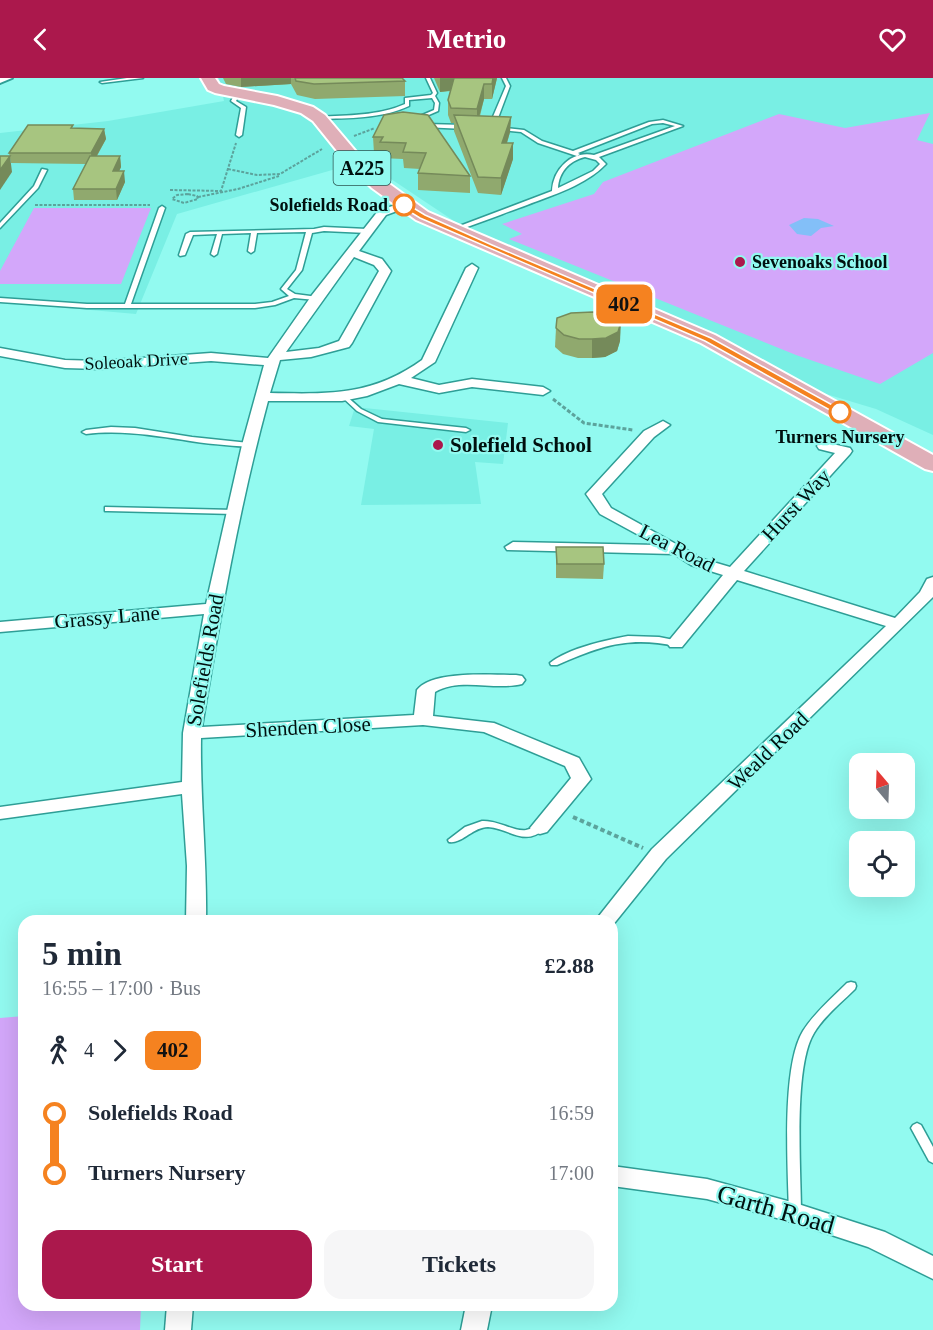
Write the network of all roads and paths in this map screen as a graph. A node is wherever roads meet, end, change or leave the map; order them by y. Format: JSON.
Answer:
{"nodes":[{"id":1,"x":6,"y":78,"type":"edge"},
{"id":2,"x":141,"y":78,"type":"edge"},
{"id":3,"x":208,"y":78,"type":"edge"},
{"id":4,"x":428,"y":78,"type":"edge"},
{"id":5,"x":504,"y":78,"type":"edge"},
{"id":6,"x":0,"y":79,"type":"edge"},
{"id":7,"x":102,"y":82,"type":"dead end"},
{"id":8,"x":237,"y":94,"type":"junction"},
{"id":9,"x":433,"y":96,"type":"junction"},
{"id":10,"x":319,"y":118,"type":"junction"},
{"id":11,"x":404,"y":123,"type":"junction"},
{"id":12,"x":378,"y":127,"type":"joint"},
{"id":13,"x":470,"y":127,"type":"edge"},
{"id":14,"x":481,"y":128,"type":"edge"},
{"id":15,"x":492,"y":128,"type":"junction"},
{"id":16,"x":239,"y":135,"type":"joint"},
{"id":17,"x":353,"y":136,"type":"dead end"},
{"id":18,"x":322,"y":149,"type":"dead end"},
{"id":19,"x":573,"y":153,"type":"junction"},
{"id":20,"x":582,"y":156,"type":"junction"},
{"id":21,"x":595,"y":157,"type":"junction"},
{"id":22,"x":228,"y":169,"type":"junction"},
{"id":23,"x":44,"y":170,"type":"dead end"},
{"id":24,"x":285,"y":173,"type":"junction"},
{"id":25,"x":221,"y":191,"type":"junction"},
{"id":26,"x":555,"y":191,"type":"junction"},
{"id":27,"x":177,"y":195,"type":"junction"},
{"id":28,"x":198,"y":197,"type":"junction"},
{"id":29,"x":174,"y":202,"type":"junction"},
{"id":30,"x":169,"y":203,"type":"dead end"},
{"id":31,"x":404,"y":205,"type":"junction"},
{"id":32,"x":27,"y":206,"type":"dead end"},
{"id":33,"x":154,"y":206,"type":"dead end"},
{"id":34,"x":162,"y":208,"type":"dead end"},
{"id":35,"x":167,"y":223,"type":"dead end"},
{"id":36,"x":157,"y":224,"type":"junction"},
{"id":37,"x":0,"y":226,"type":"edge"},
{"id":38,"x":318,"y":230,"type":"junction"},
{"id":39,"x":452,"y":230,"type":"junction"},
{"id":40,"x":367,"y":231,"type":"junction"},
{"id":41,"x":220,"y":232,"type":"junction"},
{"id":42,"x":254,"y":233,"type":"junction"},
{"id":43,"x":251,"y":250,"type":"dead end"},
{"id":44,"x":352,"y":252,"type":"junction"},
{"id":45,"x":214,"y":254,"type":"dead end"},
{"id":46,"x":182,"y":255,"type":"dead end"},
{"id":47,"x":472,"y":268,"type":"dead end"},
{"id":48,"x":293,"y":296,"type":"junction"},
{"id":49,"x":316,"y":298,"type":"junction"},
{"id":50,"x":0,"y":300,"type":"edge"},
{"id":51,"x":128,"y":305,"type":"junction"},
{"id":52,"x":0,"y":352,"type":"edge"},
{"id":53,"x":274,"y":359,"type":"junction"},
{"id":54,"x":398,"y":379,"type":"junction"},
{"id":55,"x":543,"y":391,"type":"joint"},
{"id":56,"x":263,"y":397,"type":"junction"},
{"id":57,"x":345,"y":397,"type":"junction"},
{"id":58,"x":656,"y":429,"type":"joint"},
{"id":59,"x":466,"y":430,"type":"dead end"},
{"id":60,"x":86,"y":432,"type":"dead end"},
{"id":61,"x":249,"y":445,"type":"junction"},
{"id":62,"x":824,"y":446,"type":"dead end"},
{"id":63,"x":933,"y":464,"type":"edge"},
{"id":64,"x":108,"y":509,"type":"dead end"},
{"id":65,"x":234,"y":512,"type":"junction"},
{"id":66,"x":513,"y":547,"type":"dead end"},
{"id":67,"x":678,"y":550,"type":"junction"},
{"id":68,"x":732,"y":575,"type":"junction"},
{"id":69,"x":933,"y":582,"type":"edge"},
{"id":70,"x":213,"y":608,"type":"junction"},
{"id":71,"x":898,"y":624,"type":"junction"},
{"id":72,"x":0,"y":627,"type":"edge"},
{"id":73,"x":676,"y":643,"type":"joint"},
{"id":74,"x":555,"y":663,"type":"dead end"},
{"id":75,"x":516,"y":680,"type":"dead end"},
{"id":76,"x":423,"y":720,"type":"junction"},
{"id":77,"x":192,"y":733,"type":"junction"},
{"id":78,"x":191,"y":787,"type":"junction"},
{"id":79,"x":556,"y":809,"type":"junction"},
{"id":80,"x":0,"y":813,"type":"edge"},
{"id":81,"x":540,"y":828,"type":"joint"},
{"id":82,"x":453,"y":840,"type":"dead end"},
{"id":83,"x":659,"y":854,"type":"junction"},
{"id":84,"x":196,"y":915,"type":"edge"},
{"id":85,"x":610,"y":915,"type":"edge"},
{"id":86,"x":851,"y":986,"type":"dead end"},
{"id":87,"x":917,"y":1128,"type":"dead end"},
{"id":88,"x":933,"y":1158,"type":"edge"},
{"id":89,"x":618,"y":1177,"type":"edge"},
{"id":90,"x":795,"y":1214,"type":"junction"},
{"id":91,"x":933,"y":1268,"type":"edge"},
{"id":92,"x":180,"y":1311,"type":"edge"},
{"id":93,"x":178,"y":1330,"type":"edge"}],
"edges":[{"from":1,"to":6,"type":"street"},
{"from":2,"to":7,"type":"lane"},
{"from":3,"to":8,"type":"main road","number":"A225"},
{"from":4,"to":9,"type":"lane"},
{"from":5,"to":15,"type":"lane"},
{"from":8,"to":10,"type":"main road","number":"A225"},
{"from":8,"to":16,"type":"lane"},
{"from":9,"to":10,"type":"lane"},
{"from":9,"to":11,"type":"lane"},
{"from":10,"to":31,"type":"main road","number":"A225"},
{"from":11,"to":12,"type":"lane"},
{"from":11,"to":13,"type":"lane"},
{"from":12,"to":17,"type":"path"},
{"from":14,"to":15,"type":"lane"},
{"from":15,"to":19,"type":"lane"},
{"from":16,"to":22,"type":"path"},
{"from":18,"to":24,"type":"path"},
{"from":19,"to":20,"type":"lane"},
{"from":19,"to":21,"type":"lane"},
{"from":20,"to":21,"type":"lane"},
{"from":20,"to":26,"type":"lane"},
{"from":21,"to":26,"type":"lane"},
{"from":22,"to":24,"type":"path"},
{"from":22,"to":25,"type":"path"},
{"from":23,"to":37,"type":"lane"},
{"from":24,"to":25,"type":"path"},
{"from":25,"to":27,"type":"path"},
{"from":25,"to":28,"type":"path"},
{"from":26,"to":39,"type":"lane"},
{"from":27,"to":28,"type":"path"},
{"from":27,"to":29,"type":"path"},
{"from":28,"to":29,"type":"path"},
{"from":29,"to":30,"type":"path"},
{"from":31,"to":39,"type":"main road","number":"A225"},
{"from":31,"to":40,"type":"street","name":"Solefields Road"},
{"from":32,"to":33,"type":"path"},
{"from":34,"to":36,"type":"lane"},
{"from":35,"to":36,"type":"lane"},
{"from":36,"to":51,"type":"lane"},
{"from":38,"to":40,"type":"lane"},
{"from":38,"to":42,"type":"lane"},
{"from":38,"to":48,"type":"lane"},
{"from":39,"to":63,"type":"main road","number":"A225"},
{"from":40,"to":44,"type":"street","name":"Solefields Road"},
{"from":41,"to":42,"type":"lane"},
{"from":41,"to":45,"type":"lane"},
{"from":41,"to":46,"type":"lane"},
{"from":42,"to":43,"type":"lane"},
{"from":44,"to":49,"type":"street","name":"Solefields Road"},
{"from":44,"to":53,"type":"street","name":"Soleoak Drive"},
{"from":47,"to":54,"type":"street"},
{"from":48,"to":49,"type":"lane"},
{"from":48,"to":51,"type":"lane"},
{"from":49,"to":53,"type":"street","name":"Solefields Road"},
{"from":50,"to":51,"type":"lane"},
{"from":52,"to":53,"type":"street","name":"Soleoak Drive"},
{"from":53,"to":56,"type":"street","name":"Solefields Road"},
{"from":54,"to":55,"type":"street"},
{"from":54,"to":57,"type":"street"},
{"from":55,"to":58,"type":"path"},
{"from":56,"to":57,"type":"street"},
{"from":56,"to":61,"type":"street","name":"Solefields Road"},
{"from":57,"to":59,"type":"lane"},
{"from":58,"to":67,"type":"street","name":"Lea Road"},
{"from":60,"to":61,"type":"lane"},
{"from":61,"to":65,"type":"street","name":"Solefields Road"},
{"from":62,"to":68,"type":"street","name":"Hurst Way"},
{"from":64,"to":65,"type":"lane"},
{"from":65,"to":70,"type":"street","name":"Solefields Road"},
{"from":66,"to":67,"type":"street"},
{"from":67,"to":68,"type":"street","name":"Lea Road"},
{"from":68,"to":71,"type":"street","name":"Lea Road"},
{"from":68,"to":73,"type":"street","name":"Hurst Way"},
{"from":69,"to":71,"type":"street","name":"Weald Road"},
{"from":70,"to":72,"type":"street","name":"Grassy Lane"},
{"from":70,"to":77,"type":"street","name":"Solefields Road"},
{"from":71,"to":83,"type":"street","name":"Weald Road"},
{"from":73,"to":74,"type":"lane"},
{"from":75,"to":76,"type":"street"},
{"from":76,"to":77,"type":"street","name":"Shenden Close"},
{"from":76,"to":79,"type":"street","name":"Shenden Close"},
{"from":77,"to":78,"type":"street","name":"Solefields Road"},
{"from":78,"to":80,"type":"street"},
{"from":78,"to":84,"type":"street","name":"Solefields Road"},
{"from":79,"to":81,"type":"street","name":"Shenden Close"},
{"from":79,"to":83,"type":"path"},
{"from":81,"to":82,"type":"lane"},
{"from":83,"to":85,"type":"street","name":"Weald Road"},
{"from":86,"to":90,"type":"lane"},
{"from":87,"to":88,"type":"lane"},
{"from":89,"to":90,"type":"street","name":"Garth Road"},
{"from":90,"to":91,"type":"street","name":"Garth Road"},
{"from":92,"to":93,"type":"street"}]}
